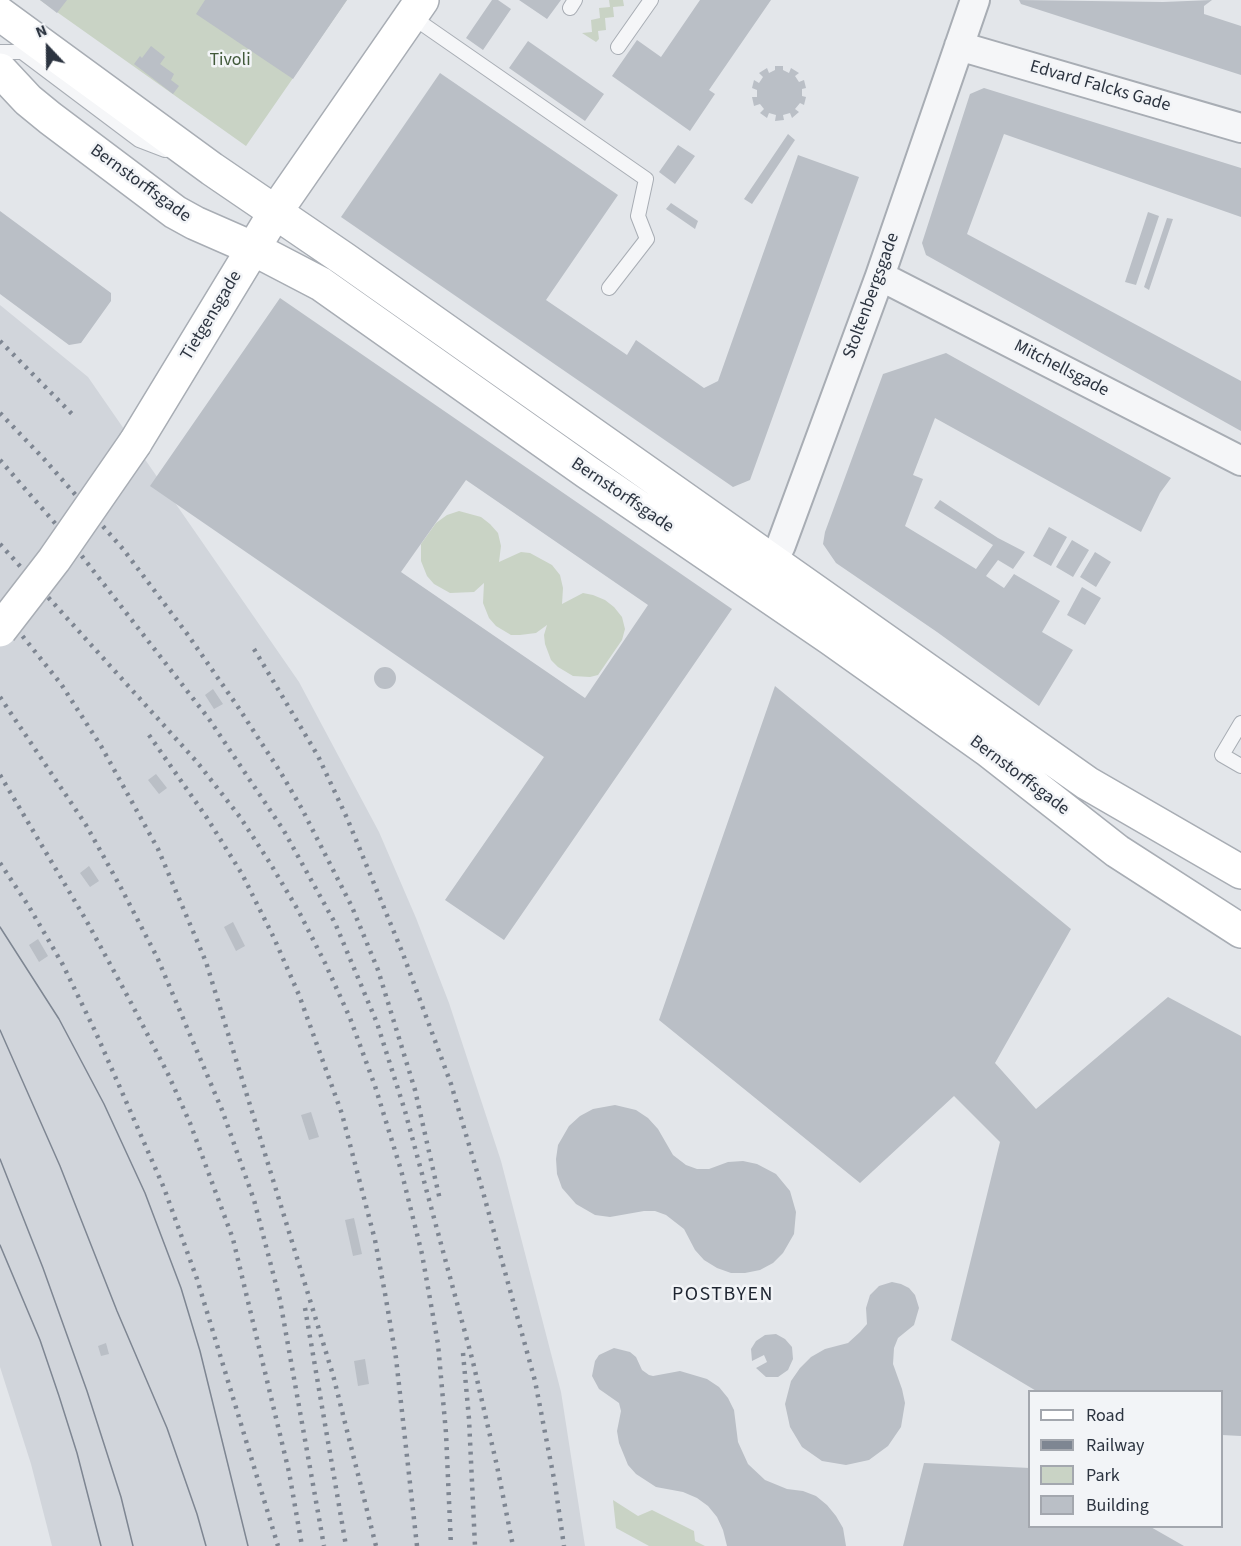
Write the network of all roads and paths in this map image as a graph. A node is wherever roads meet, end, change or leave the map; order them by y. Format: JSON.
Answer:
{"nodes":[{"id":1,"x":651,"y":0,"type":"edge"},
{"id":2,"x":975,"y":0,"type":"edge"},
{"id":3,"x":417,"y":8,"type":"edge"},
{"id":4,"x":0,"y":14,"type":"edge"},
{"id":5,"x":959,"y":46,"type":"junction"},
{"id":6,"x":618,"y":47,"type":"dead end"},
{"id":7,"x":0,"y":52,"type":"edge"},
{"id":8,"x":0,"y":70,"type":"edge"},
{"id":9,"x":1241,"y":128,"type":"edge"},
{"id":10,"x":212,"y":169,"type":"junction"},
{"id":11,"x":276,"y":211,"type":"junction"},
{"id":12,"x":252,"y":248,"type":"junction"},
{"id":13,"x":880,"y":276,"type":"junction"},
{"id":14,"x":609,"y":288,"type":"dead end"},
{"id":15,"x":1241,"y":461,"type":"edge"},
{"id":16,"x":764,"y":574,"type":"junction"},
{"id":17,"x":0,"y":630,"type":"edge"},
{"id":18,"x":1241,"y":723,"type":"edge"},
{"id":19,"x":1241,"y":766,"type":"edge"},
{"id":20,"x":1241,"y":872,"type":"edge"},
{"id":21,"x":1241,"y":931,"type":"edge"}],
"edges":[{"from":1,"to":6,"type":"lane"},
{"from":2,"to":5,"type":"street","name":"Stoltenbergsgade"},
{"from":3,"to":11,"type":"street","name":"Tietgensgade"},
{"from":3,"to":14,"type":"lane"},
{"from":4,"to":10,"type":"street","name":"Bernstorffsgade"},
{"from":5,"to":9,"type":"street","name":"Edvard Falcks Gade"},
{"from":5,"to":13,"type":"street","name":"Stoltenbergsgade"},
{"from":7,"to":10,"type":"lane"},
{"from":8,"to":12,"type":"street","name":"Bernstorffsgade"},
{"from":10,"to":11,"type":"street","name":"Bernstorffsgade"},
{"from":11,"to":12,"type":"street","name":"Tietgensgade"},
{"from":11,"to":16,"type":"street","name":"Bernstorffsgade"},
{"from":12,"to":16,"type":"street","name":"Bernstorffsgade"},
{"from":12,"to":17,"type":"street","name":"Tietgensgade","bridge":true},
{"from":13,"to":15,"type":"street","name":"Mitchellsgade"},
{"from":13,"to":16,"type":"street","name":"Stoltenbergsgade"},
{"from":16,"to":20,"type":"street","name":"Bernstorffsgade"},
{"from":16,"to":21,"type":"street","name":"Bernstorffsgade"},
{"from":18,"to":19,"type":"lane"}]}
